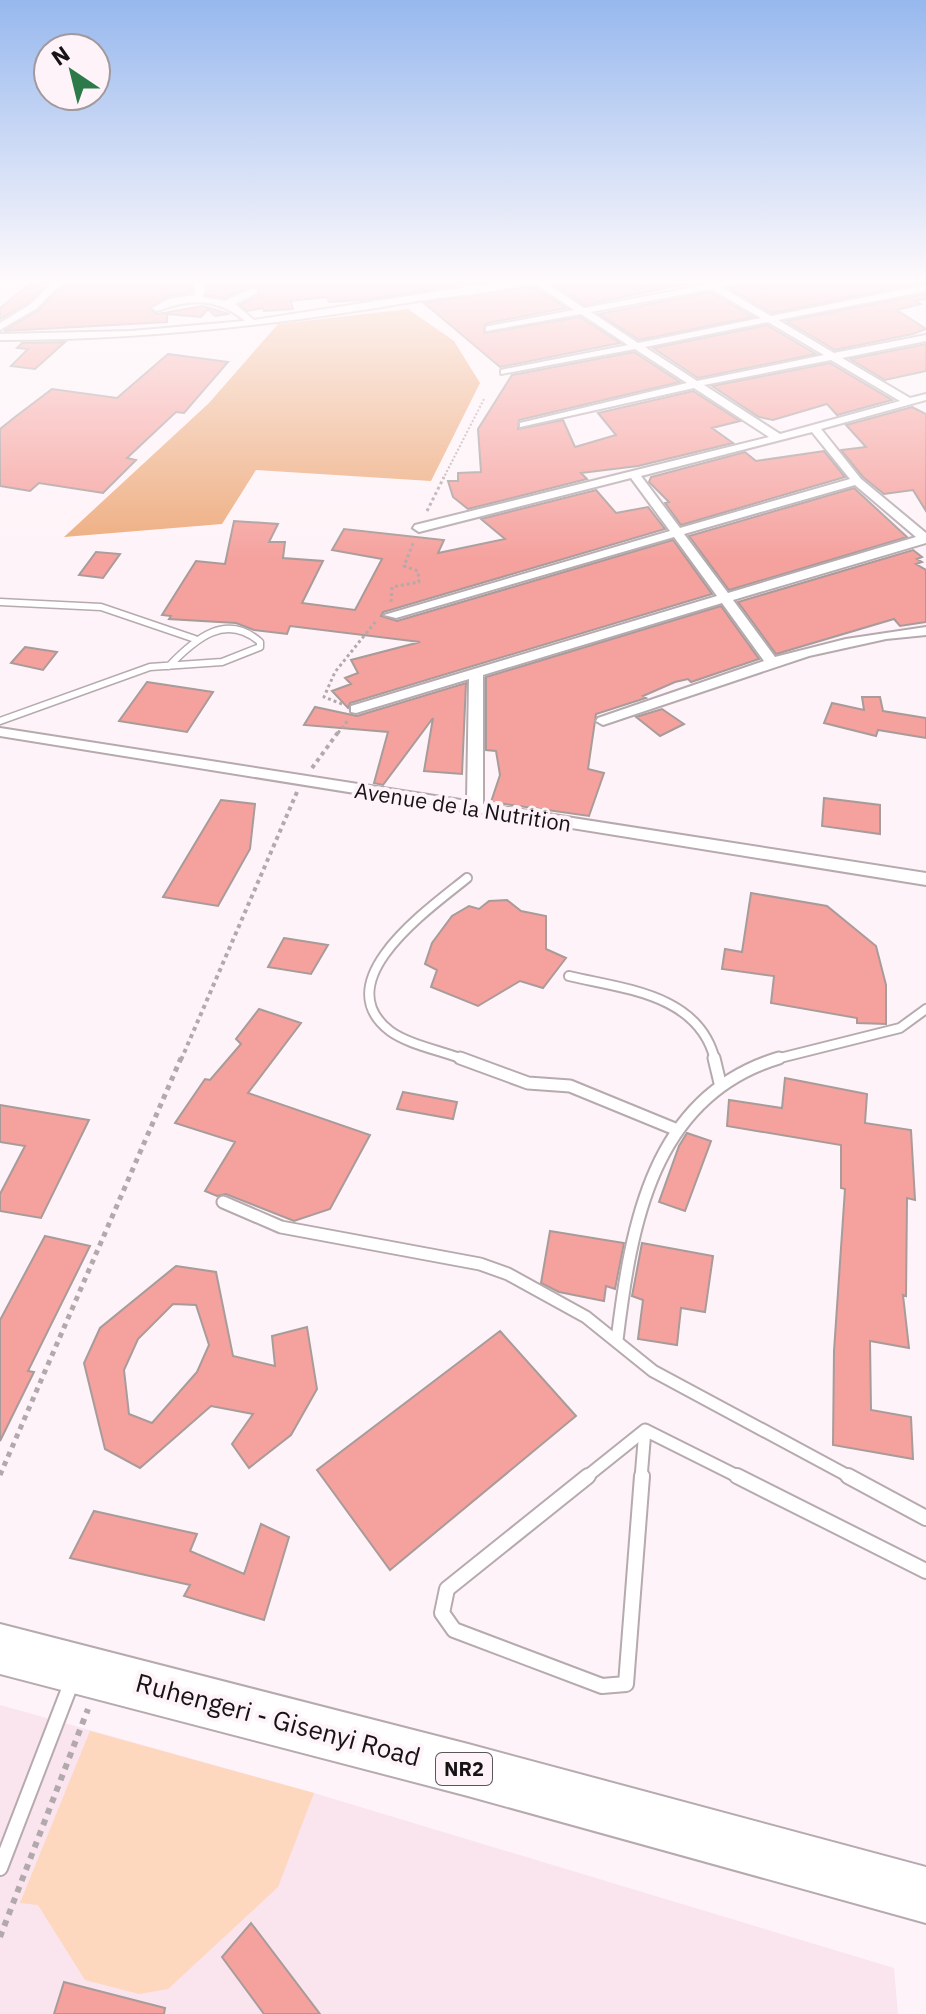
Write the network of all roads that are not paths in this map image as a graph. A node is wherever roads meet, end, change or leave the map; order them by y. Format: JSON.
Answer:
{"nodes":[{"id":1,"x":680,"y":374,"type":"edge"},
{"id":2,"x":744,"y":374,"type":"edge"},
{"id":3,"x":861,"y":374,"type":"edge"},
{"id":4,"x":696,"y":384,"type":"junction"},
{"id":5,"x":926,"y":397,"type":"edge"},
{"id":6,"x":908,"y":401,"type":"junction"},
{"id":7,"x":524,"y":425,"type":"dead end"},
{"id":8,"x":815,"y":429,"type":"junction"},
{"id":9,"x":778,"y":438,"type":"junction"},
{"id":10,"x":634,"y":474,"type":"junction"},
{"id":11,"x":857,"y":481,"type":"junction"},
{"id":12,"x":419,"y":528,"type":"road end"},
{"id":13,"x":677,"y":532,"type":"junction"},
{"id":14,"x":925,"y":538,"type":"edge"},
{"id":15,"x":723,"y":595,"type":"junction"},
{"id":16,"x":0,"y":602,"type":"edge"},
{"id":17,"x":391,"y":615,"type":"road end"},
{"id":18,"x":926,"y":631,"type":"edge"},
{"id":19,"x":195,"y":639,"type":"junction"},
{"id":20,"x":774,"y":665,"type":"junction"},
{"id":21,"x":169,"y":666,"type":"junction"},
{"id":22,"x":476,"y":673,"type":"junction"},
{"id":23,"x":356,"y":709,"type":"road end"},
{"id":24,"x":0,"y":721,"type":"edge"},
{"id":25,"x":603,"y":721,"type":"dead end"},
{"id":26,"x":0,"y":732,"type":"edge"},
{"id":27,"x":475,"y":809,"type":"junction"},
{"id":28,"x":467,"y":878,"type":"dead end"},
{"id":29,"x":926,"y":879,"type":"edge"},
{"id":30,"x":569,"y":976,"type":"dead end"},
{"id":31,"x":926,"y":1009,"type":"edge"},
{"id":32,"x":720,"y":1083,"type":"junction"},
{"id":33,"x":675,"y":1129,"type":"junction"},
{"id":34,"x":223,"y":1202,"type":"dead end"},
{"id":35,"x":617,"y":1340,"type":"junction"},
{"id":36,"x":645,"y":1430,"type":"junction"},
{"id":37,"x":926,"y":1518,"type":"edge"},
{"id":38,"x":926,"y":1571,"type":"edge"},
{"id":39,"x":0,"y":1649,"type":"edge"},
{"id":40,"x":90,"y":1670,"type":"junction"},
{"id":41,"x":0,"y":1868,"type":"edge"},
{"id":42,"x":926,"y":1895,"type":"edge"}],
"edges":[{"from":1,"to":4,"type":"street"},
{"from":2,"to":4,"type":"street"},
{"from":3,"to":6,"type":"street"},
{"from":4,"to":7,"type":"street"},
{"from":4,"to":9,"type":"street"},
{"from":5,"to":6,"type":"street"},
{"from":6,"to":8,"type":"street"},
{"from":8,"to":9,"type":"street"},
{"from":8,"to":11,"type":"street"},
{"from":9,"to":10,"type":"street"},
{"from":10,"to":12,"type":"street"},
{"from":10,"to":13,"type":"street"},
{"from":11,"to":13,"type":"street"},
{"from":11,"to":14,"type":"street"},
{"from":13,"to":15,"type":"street"},
{"from":13,"to":17,"type":"street"},
{"from":14,"to":15,"type":"street"},
{"from":15,"to":20,"type":"street"},
{"from":15,"to":22,"type":"street"},
{"from":16,"to":19,"type":"lane"},
{"from":18,"to":20,"type":"street"},
{"from":19,"to":21,"type":"lane"},
{"from":19,"to":21,"type":"lane"},
{"from":20,"to":25,"type":"street"},
{"from":21,"to":24,"type":"lane"},
{"from":22,"to":23,"type":"street"},
{"from":22,"to":27,"type":"street"},
{"from":26,"to":27,"type":"street","name":"Avenue de la Nutrition"},
{"from":27,"to":29,"type":"street","name":"Avenue de la Nutrition"},
{"from":28,"to":33,"type":"lane"},
{"from":30,"to":32,"type":"lane"},
{"from":31,"to":32,"type":"lane"},
{"from":32,"to":33,"type":"lane"},
{"from":33,"to":35,"type":"lane"},
{"from":34,"to":35,"type":"lane"},
{"from":35,"to":37,"type":"lane"},
{"from":36,"to":36,"type":"lane"},
{"from":36,"to":38,"type":"lane"},
{"from":39,"to":40,"type":"highway","name":"Ruhengeri - Gisenyi Road","number":"NR2"},
{"from":40,"to":41,"type":"lane"},
{"from":40,"to":42,"type":"highway","name":"Ruhengeri - Gisenyi Road","number":"NR2"}]}
